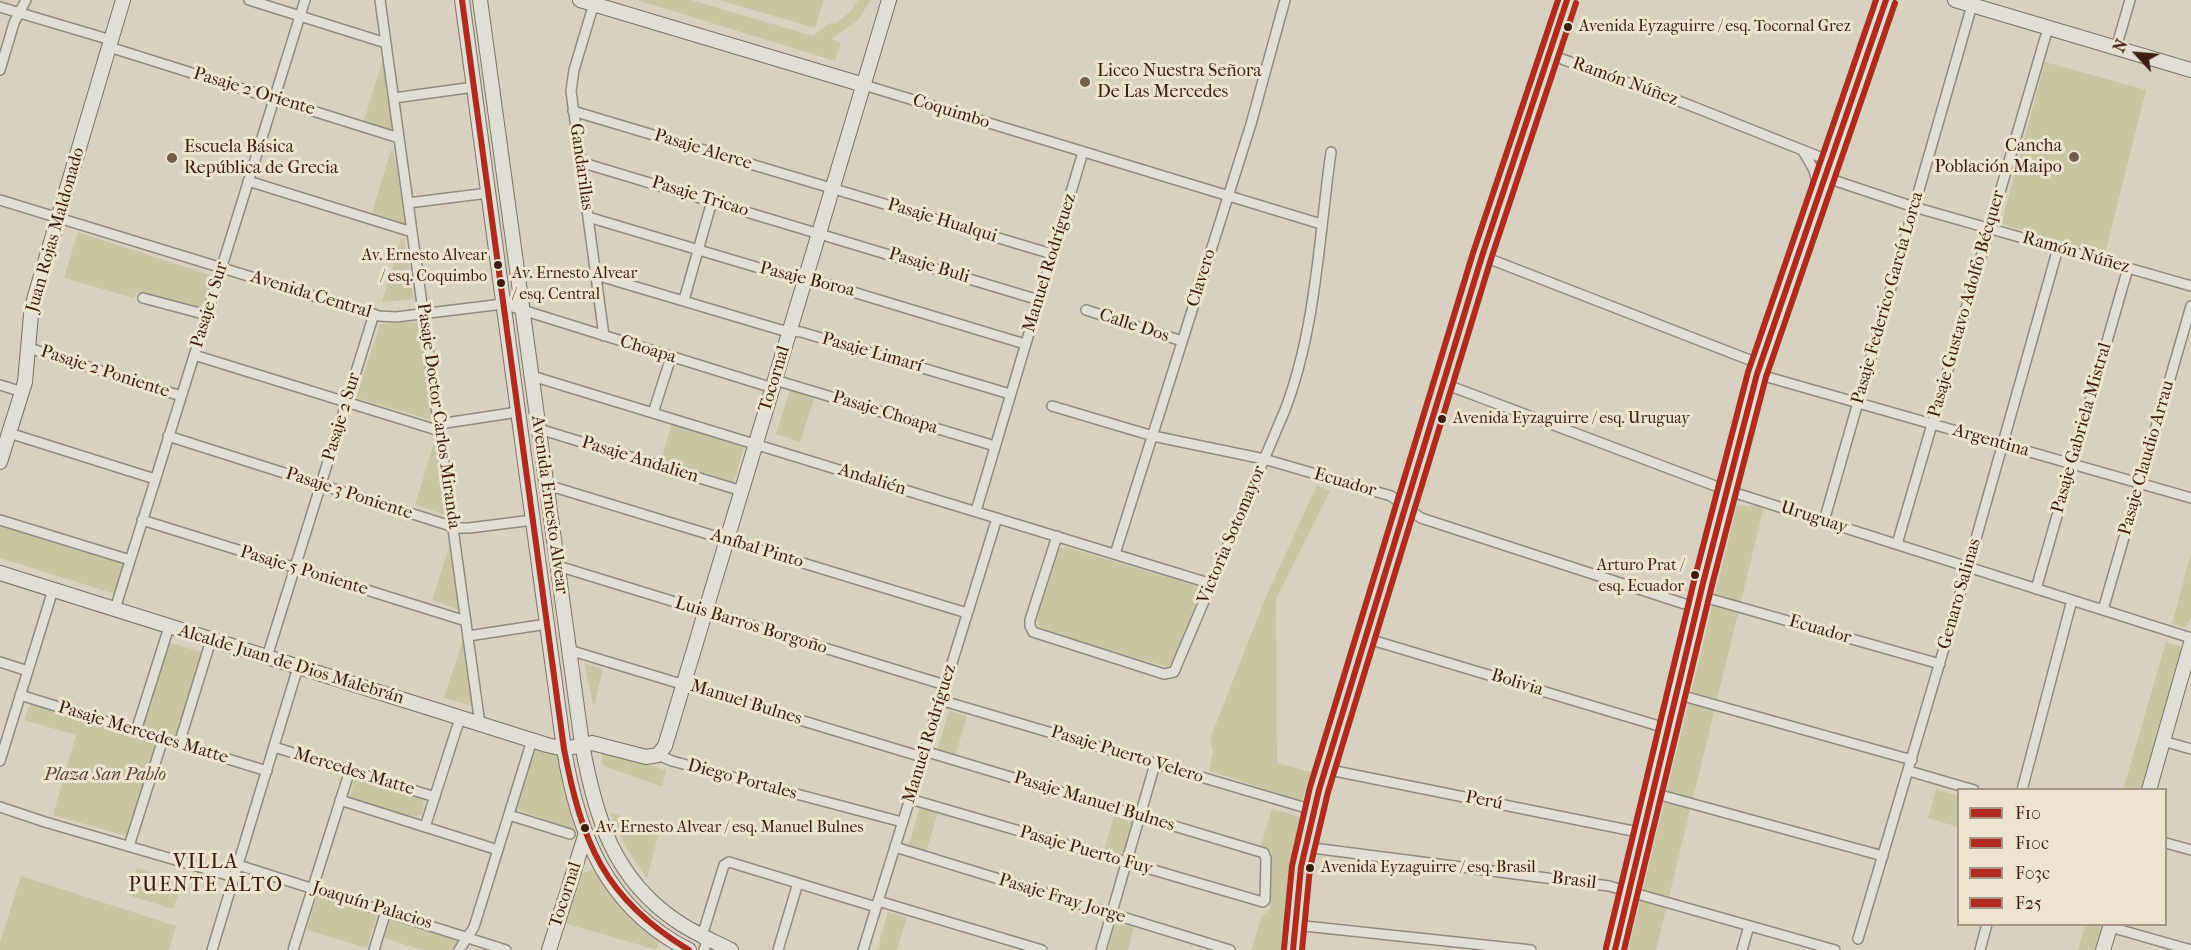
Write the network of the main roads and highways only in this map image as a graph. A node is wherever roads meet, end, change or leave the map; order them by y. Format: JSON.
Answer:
{"nodes":[{"id":1,"x":1567,"y":0,"type":"edge"},
{"id":2,"x":1293,"y":950,"type":"edge"}],
"edges":[{"from":1,"to":2,"type":"main road"}]}
